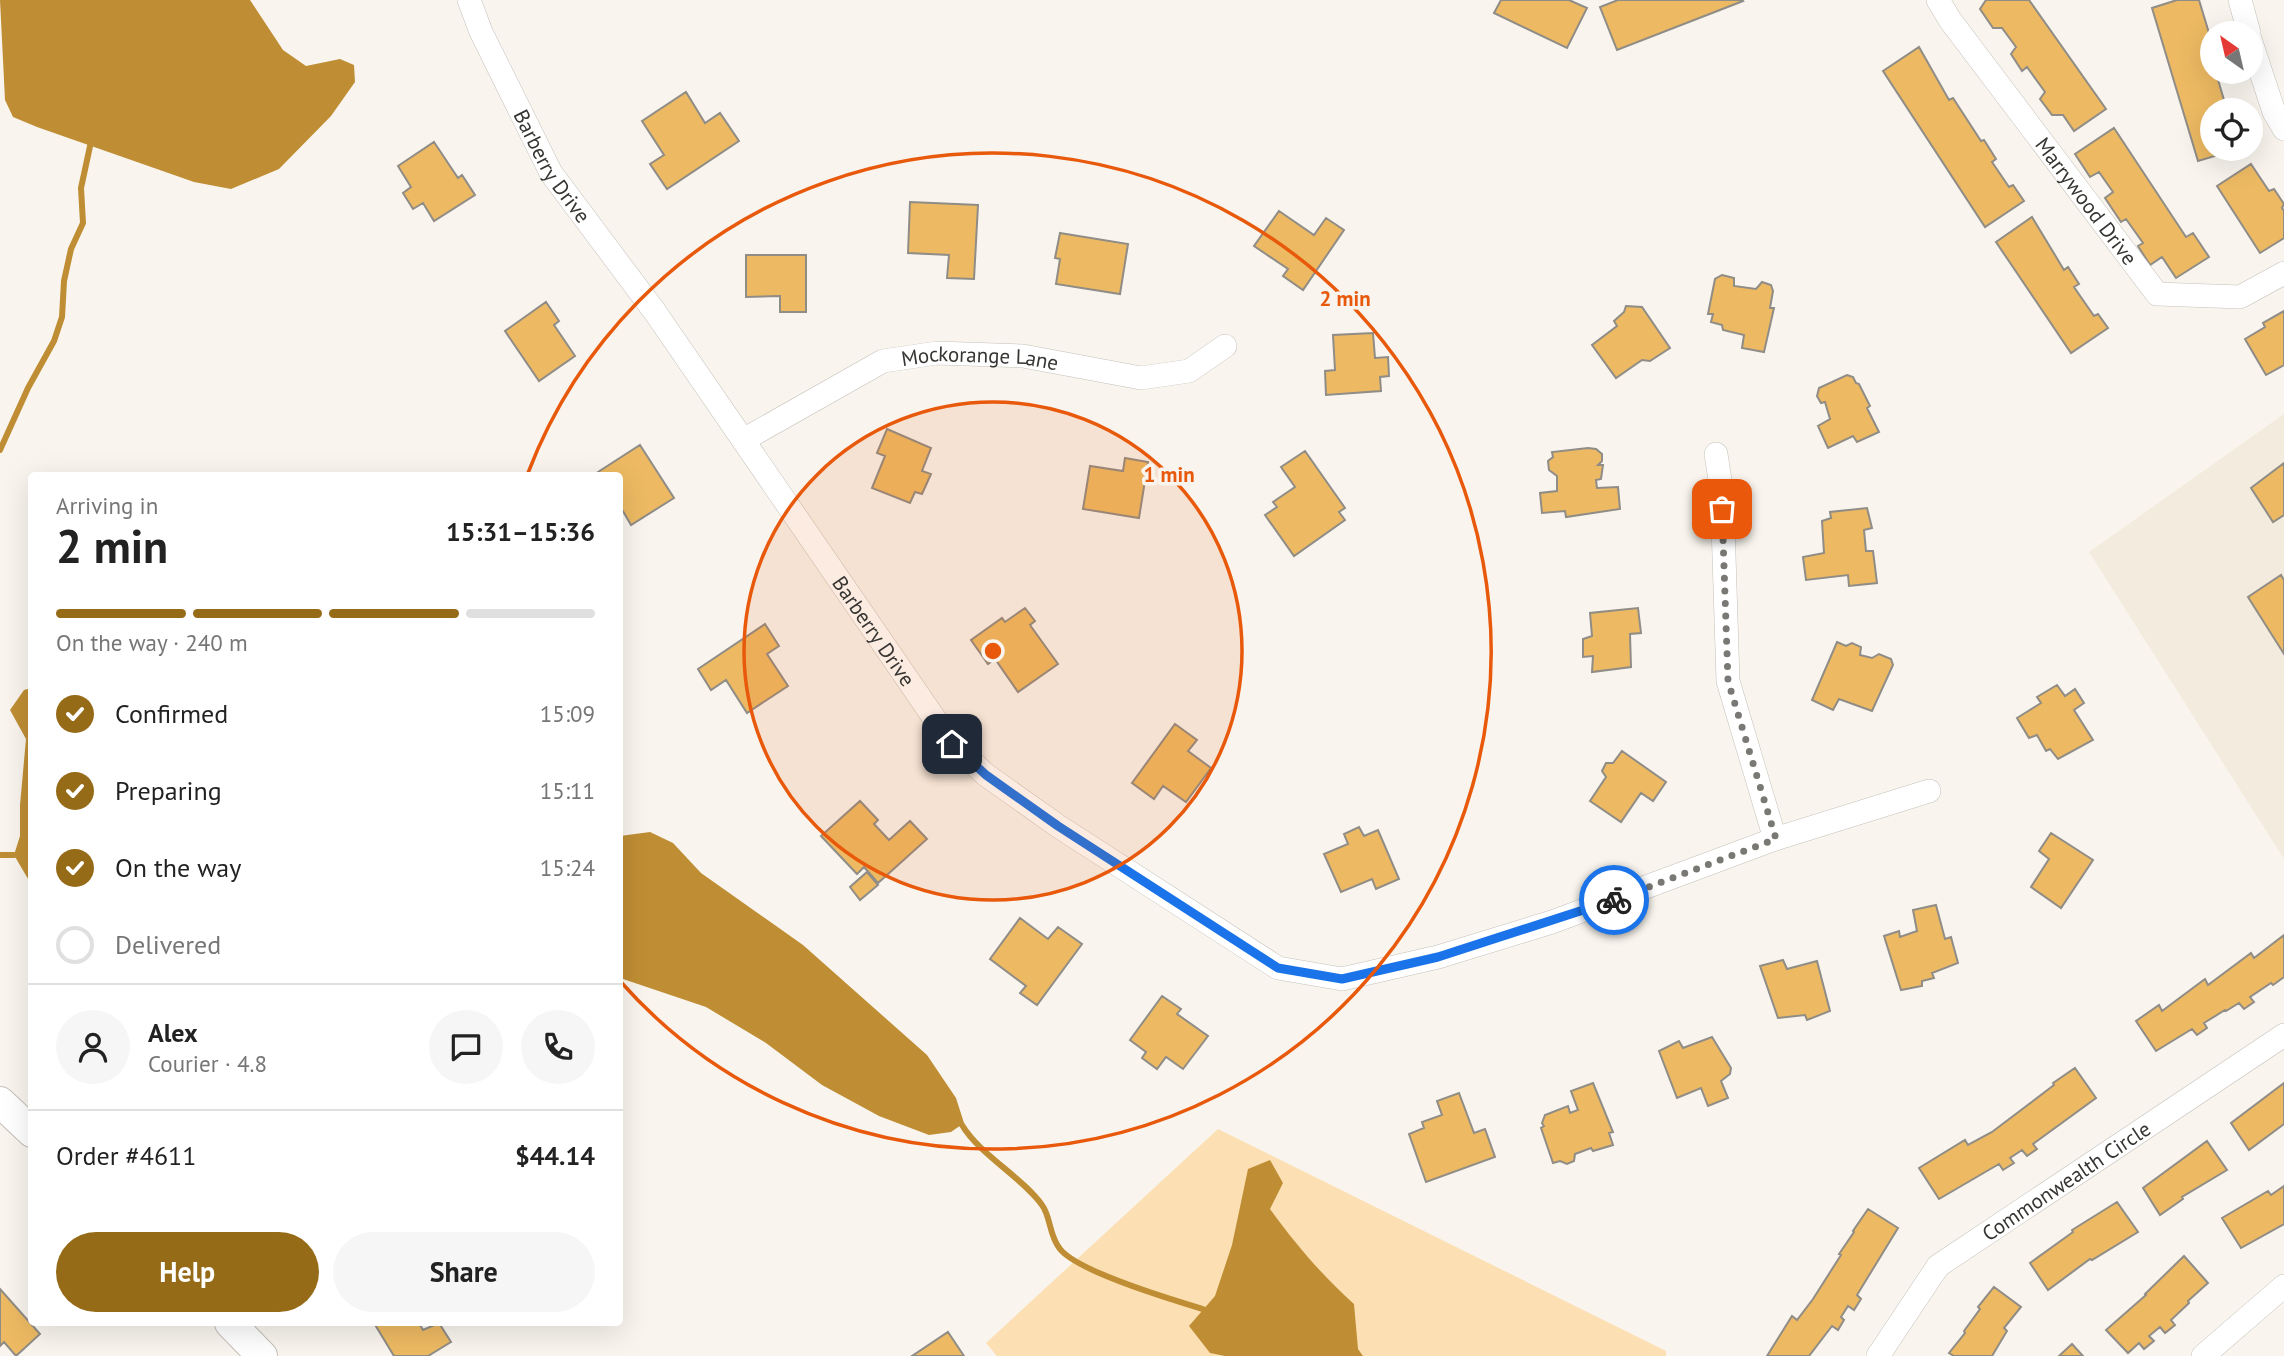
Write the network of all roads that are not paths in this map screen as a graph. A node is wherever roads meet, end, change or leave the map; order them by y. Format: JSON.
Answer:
{"nodes":[{"id":1,"x":469,"y":0,"type":"edge"},
{"id":2,"x":1938,"y":0,"type":"edge"},
{"id":3,"x":2240,"y":0,"type":"edge"},
{"id":4,"x":2246,"y":21,"type":"edge"},
{"id":5,"x":2263,"y":79,"type":"edge"},
{"id":6,"x":2284,"y":129,"type":"edge"},
{"id":7,"x":2284,"y":274,"type":"edge"},
{"id":8,"x":1225,"y":346,"type":"dead end"},
{"id":9,"x":745,"y":439,"type":"junction"},
{"id":10,"x":1716,"y":454,"type":"dead end"},
{"id":11,"x":1929,"y":791,"type":"dead end"},
{"id":12,"x":1776,"y":839,"type":"junction"},
{"id":13,"x":2284,"y":1035,"type":"edge"},
{"id":14,"x":0,"y":1102,"type":"edge"},
{"id":15,"x":28,"y":1128,"type":"edge"},
{"id":16,"x":2284,"y":1286,"type":"edge"},
{"id":17,"x":233,"y":1326,"type":"edge"},
{"id":18,"x":262,"y":1356,"type":"edge"},
{"id":19,"x":1878,"y":1356,"type":"edge"},
{"id":20,"x":2203,"y":1356,"type":"edge"}],
"edges":[{"from":1,"to":9,"type":"street","name":"Barberry Drive"},
{"from":2,"to":7,"type":"street","name":"Marrywood Drive"},
{"from":3,"to":4,"type":"street"},
{"from":5,"to":6,"type":"street"},
{"from":8,"to":9,"type":"street","name":"Mockorange Lane"},
{"from":9,"to":12,"type":"street","name":"Barberry Drive"},
{"from":10,"to":12,"type":"street"},
{"from":11,"to":12,"type":"street","name":"Barberry Drive"},
{"from":13,"to":19,"type":"street","name":"Commonwealth Circle"},
{"from":14,"to":15,"type":"street"},
{"from":16,"to":20,"type":"street"},
{"from":17,"to":18,"type":"street"}]}
